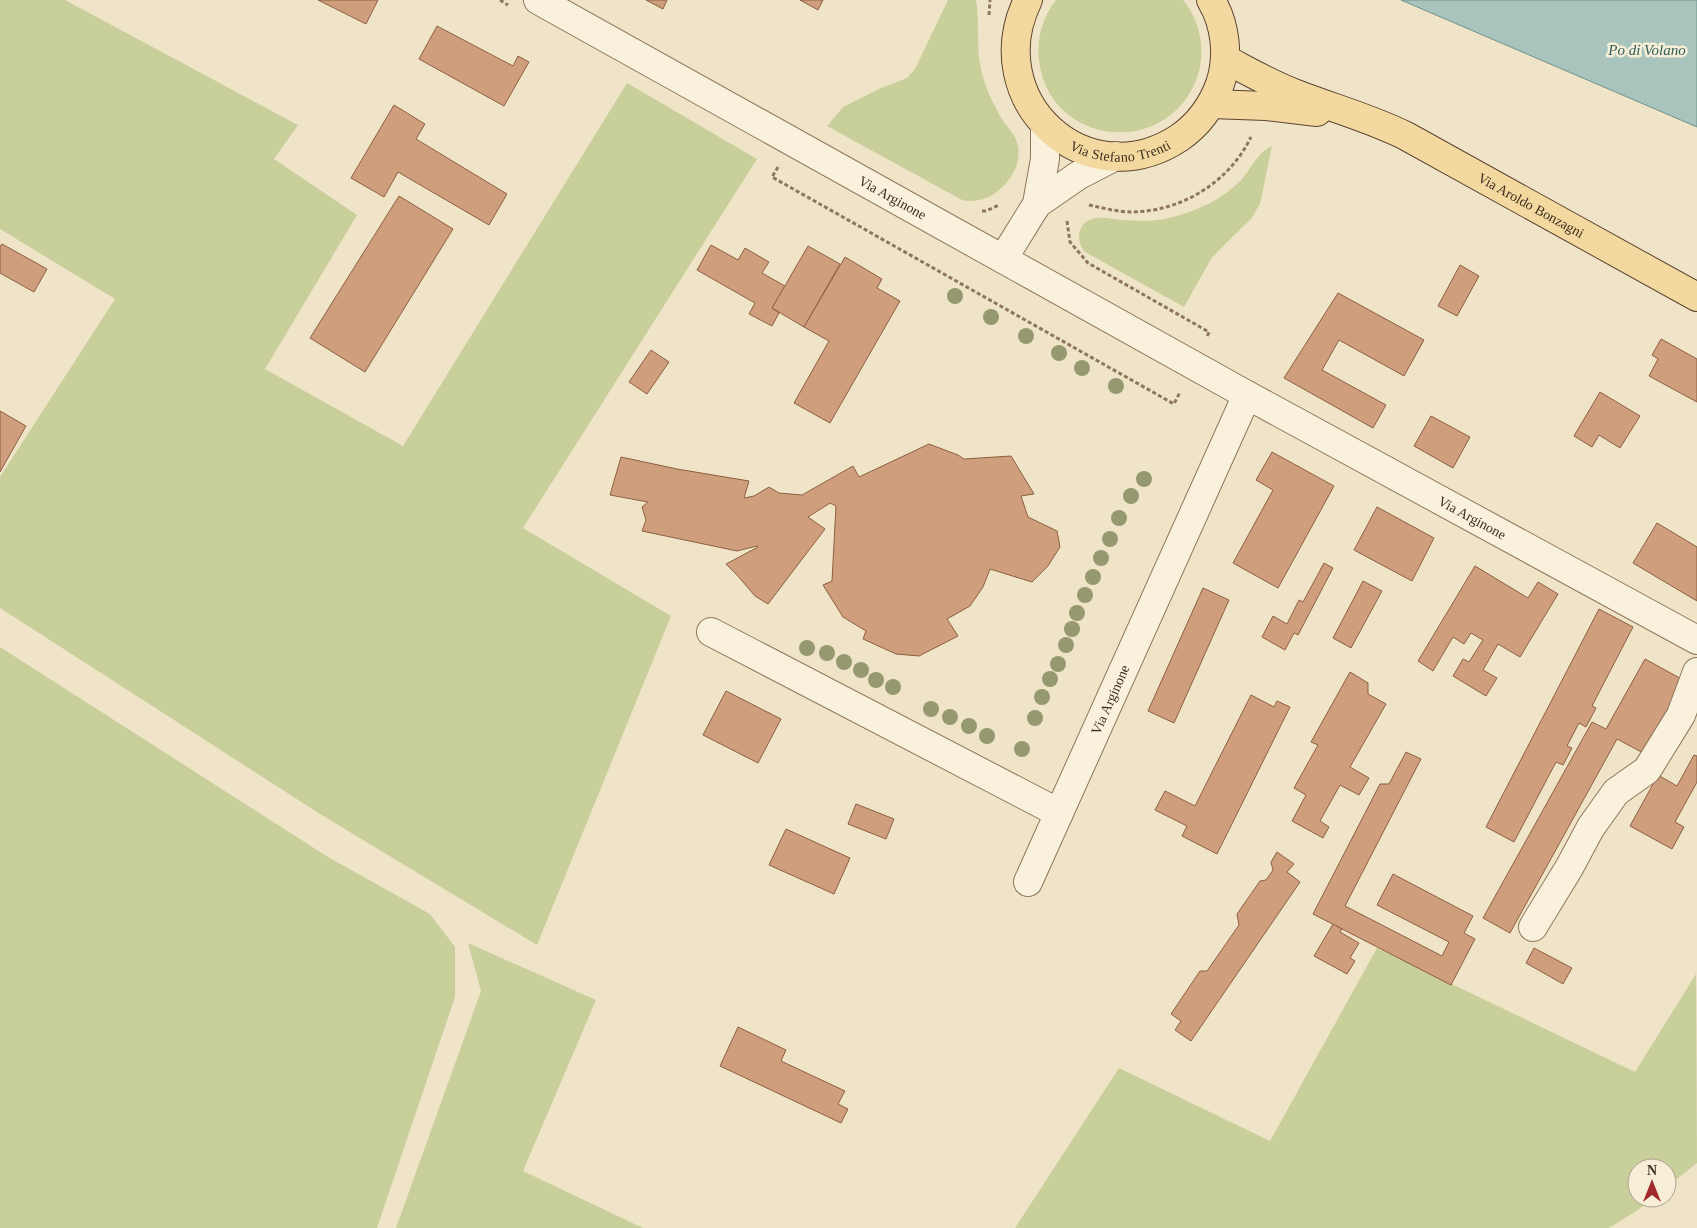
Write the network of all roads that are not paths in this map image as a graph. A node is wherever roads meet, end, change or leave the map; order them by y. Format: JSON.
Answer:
{"nodes":[{"id":1,"x":538,"y":0,"type":"edge"},
{"id":2,"x":1028,"y":0,"type":"edge"},
{"id":3,"x":1215,"y":3,"type":"edge"},
{"id":4,"x":1225,"y":59,"type":"junction"},
{"id":5,"x":1211,"y":104,"type":"junction"},
{"id":6,"x":1363,"y":118,"type":"junction"},
{"id":7,"x":1045,"y":126,"type":"junction"},
{"id":8,"x":1116,"y":156,"type":"junction"},
{"id":9,"x":1037,"y":204,"type":"junction"},
{"id":10,"x":1003,"y":259,"type":"junction"},
{"id":11,"x":1697,"y":297,"type":"edge"},
{"id":12,"x":1247,"y":395,"type":"junction"},
{"id":13,"x":712,"y":632,"type":"dead end"},
{"id":14,"x":1697,"y":640,"type":"edge"},
{"id":15,"x":1697,"y":672,"type":"edge"},
{"id":16,"x":1060,"y":813,"type":"junction"},
{"id":17,"x":1028,"y":882,"type":"dead end"},
{"id":18,"x":1533,"y":927,"type":"dead end"}],
"edges":[{"from":1,"to":10,"type":"street","name":"Via Arginone"},
{"from":2,"to":7,"type":"main road","name":"Via Stefano Trenti"},
{"from":3,"to":4,"type":"main road","name":"Via Stefano Trenti"},
{"from":4,"to":5,"type":"main road","name":"Via Stefano Trenti"},
{"from":4,"to":6,"type":"main road","name":"Via Aroldo Bonzagni"},
{"from":5,"to":6,"type":"main road","name":"Via Aroldo Bonzagni"},
{"from":5,"to":8,"type":"main road","name":"Via Stefano Trenti"},
{"from":6,"to":11,"type":"main road","name":"Via Aroldo Bonzagni"},
{"from":7,"to":8,"type":"main road","name":"Via Stefano Trenti"},
{"from":7,"to":9,"type":"street"},
{"from":8,"to":9,"type":"street"},
{"from":9,"to":10,"type":"street"},
{"from":10,"to":12,"type":"street","name":"Via Arginone"},
{"from":12,"to":14,"type":"street","name":"Via Arginone"},
{"from":12,"to":16,"type":"street","name":"Via Arginone"},
{"from":13,"to":16,"type":"street"},
{"from":15,"to":18,"type":"street"},
{"from":16,"to":17,"type":"street","name":"Via Arginone"}]}
